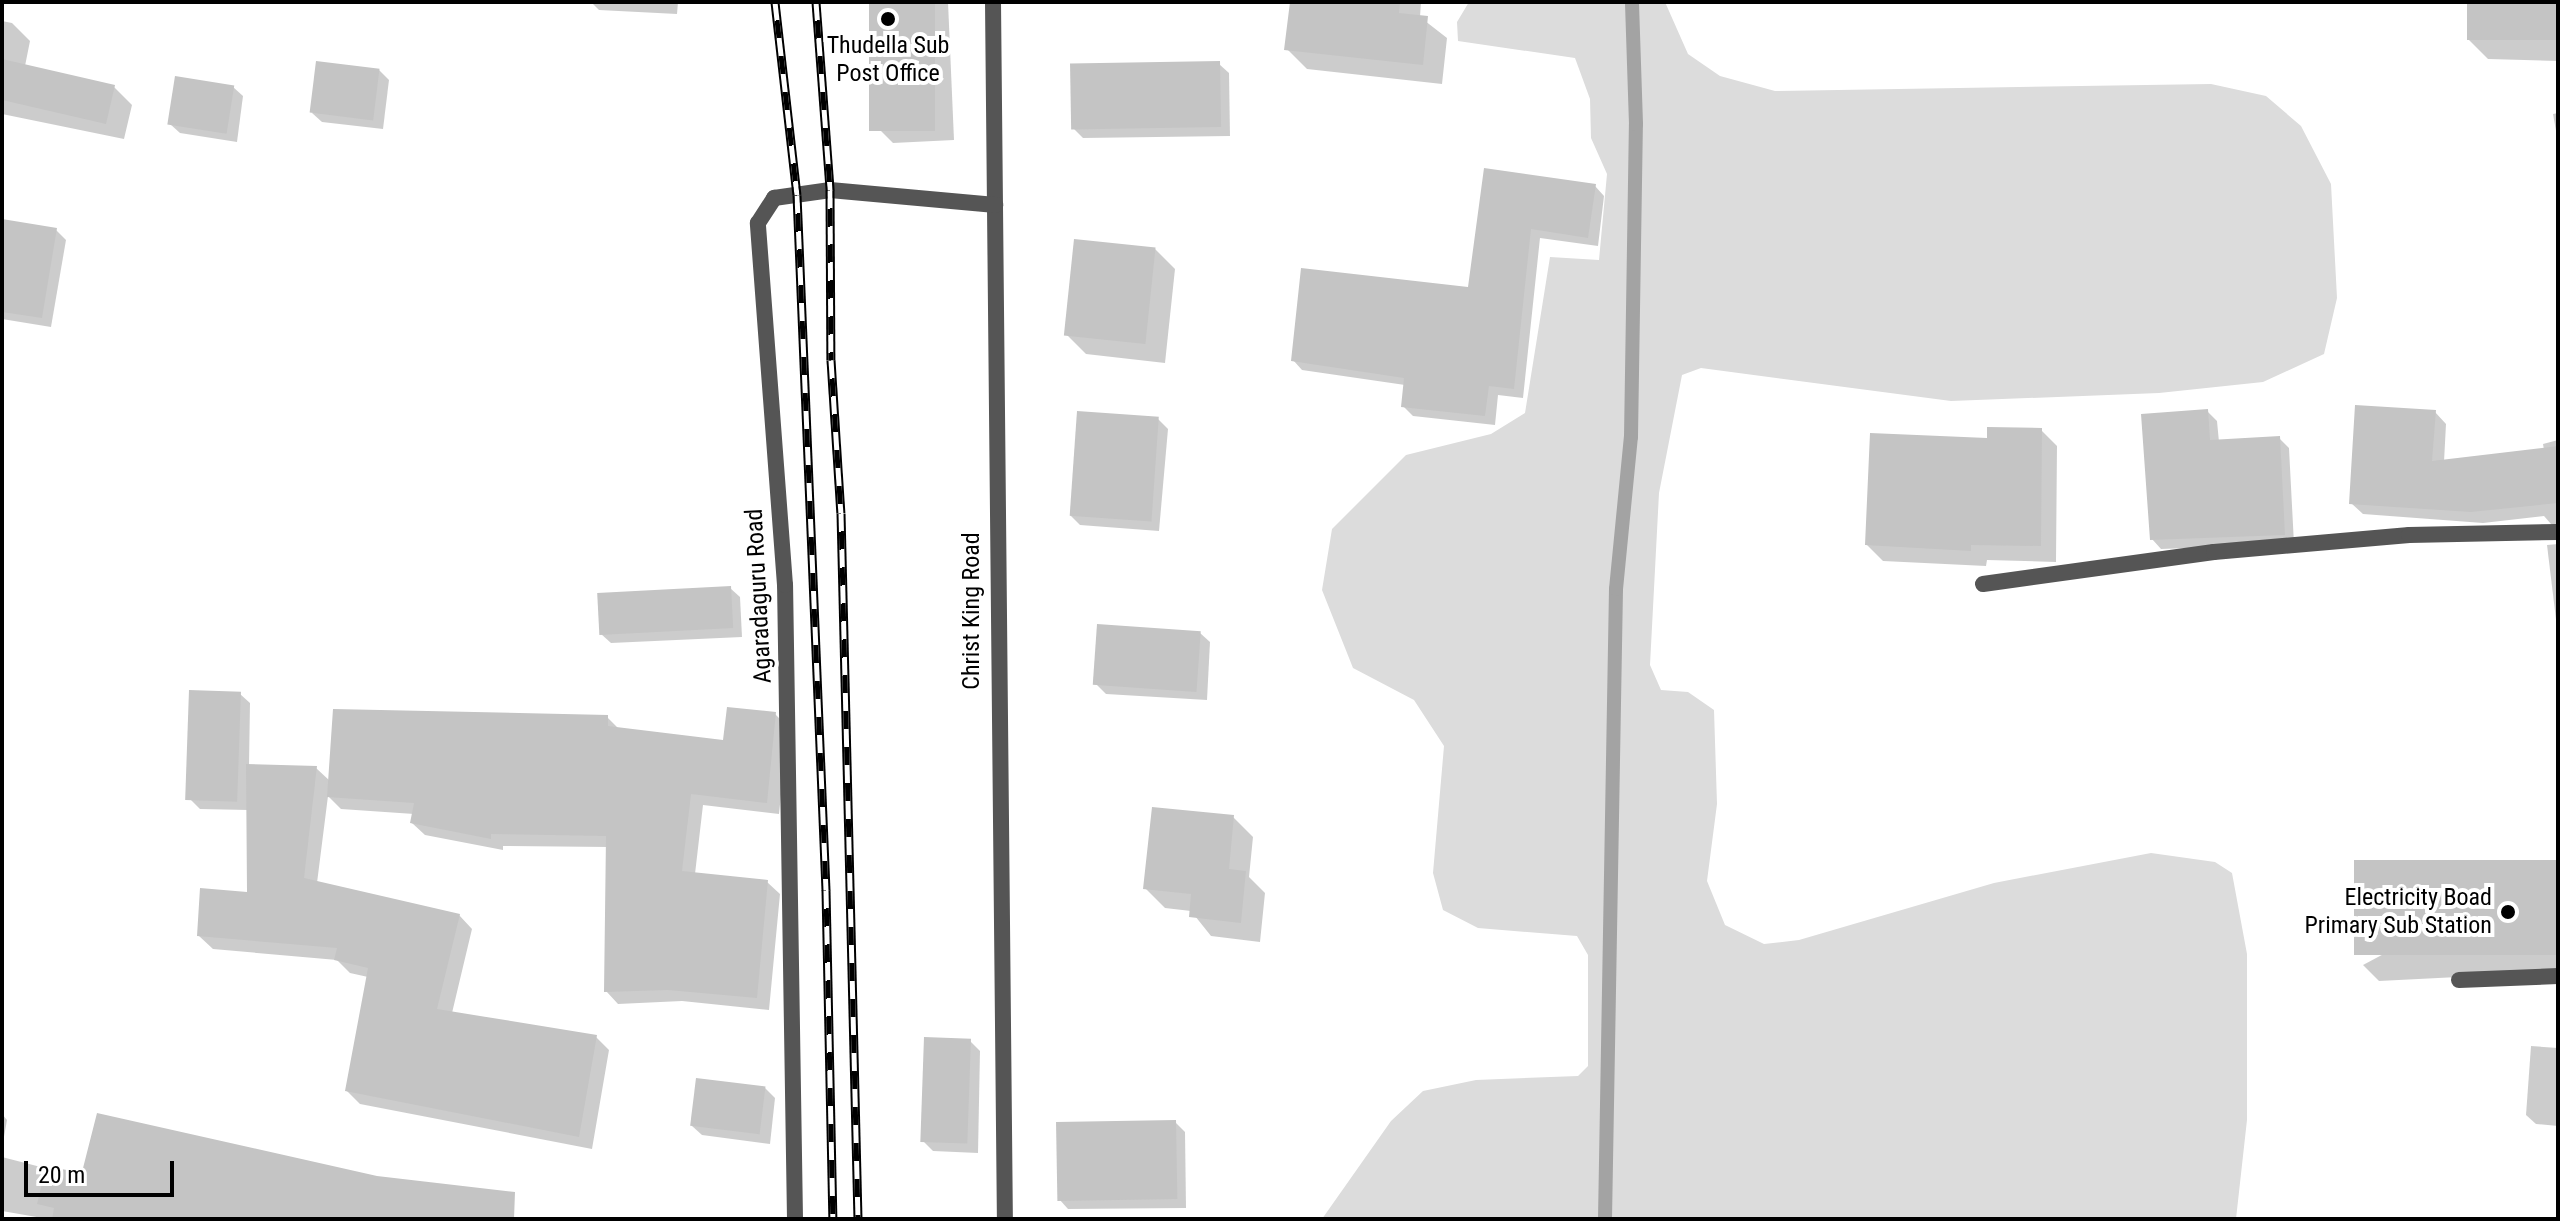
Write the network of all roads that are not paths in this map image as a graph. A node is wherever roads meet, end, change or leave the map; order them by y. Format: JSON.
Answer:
{"nodes":[{"id":1,"x":993,"y":2,"type":"edge"},
{"id":2,"x":995,"y":205,"type":"junction"},
{"id":3,"x":2558,"y":532,"type":"edge"},
{"id":4,"x":1983,"y":584,"type":"dead end"},
{"id":5,"x":2558,"y":976,"type":"edge"},
{"id":6,"x":2459,"y":980,"type":"dead end"},
{"id":7,"x":795,"y":1219,"type":"edge"},
{"id":8,"x":1005,"y":1219,"type":"edge"}],
"edges":[{"from":1,"to":2,"type":"street","name":"Christ King Road"},
{"from":2,"to":7,"type":"street","name":"Agaradaguru Road"},
{"from":2,"to":8,"type":"street","name":"Christ King Road"},
{"from":3,"to":4,"type":"street"},
{"from":5,"to":6,"type":"street"}]}
